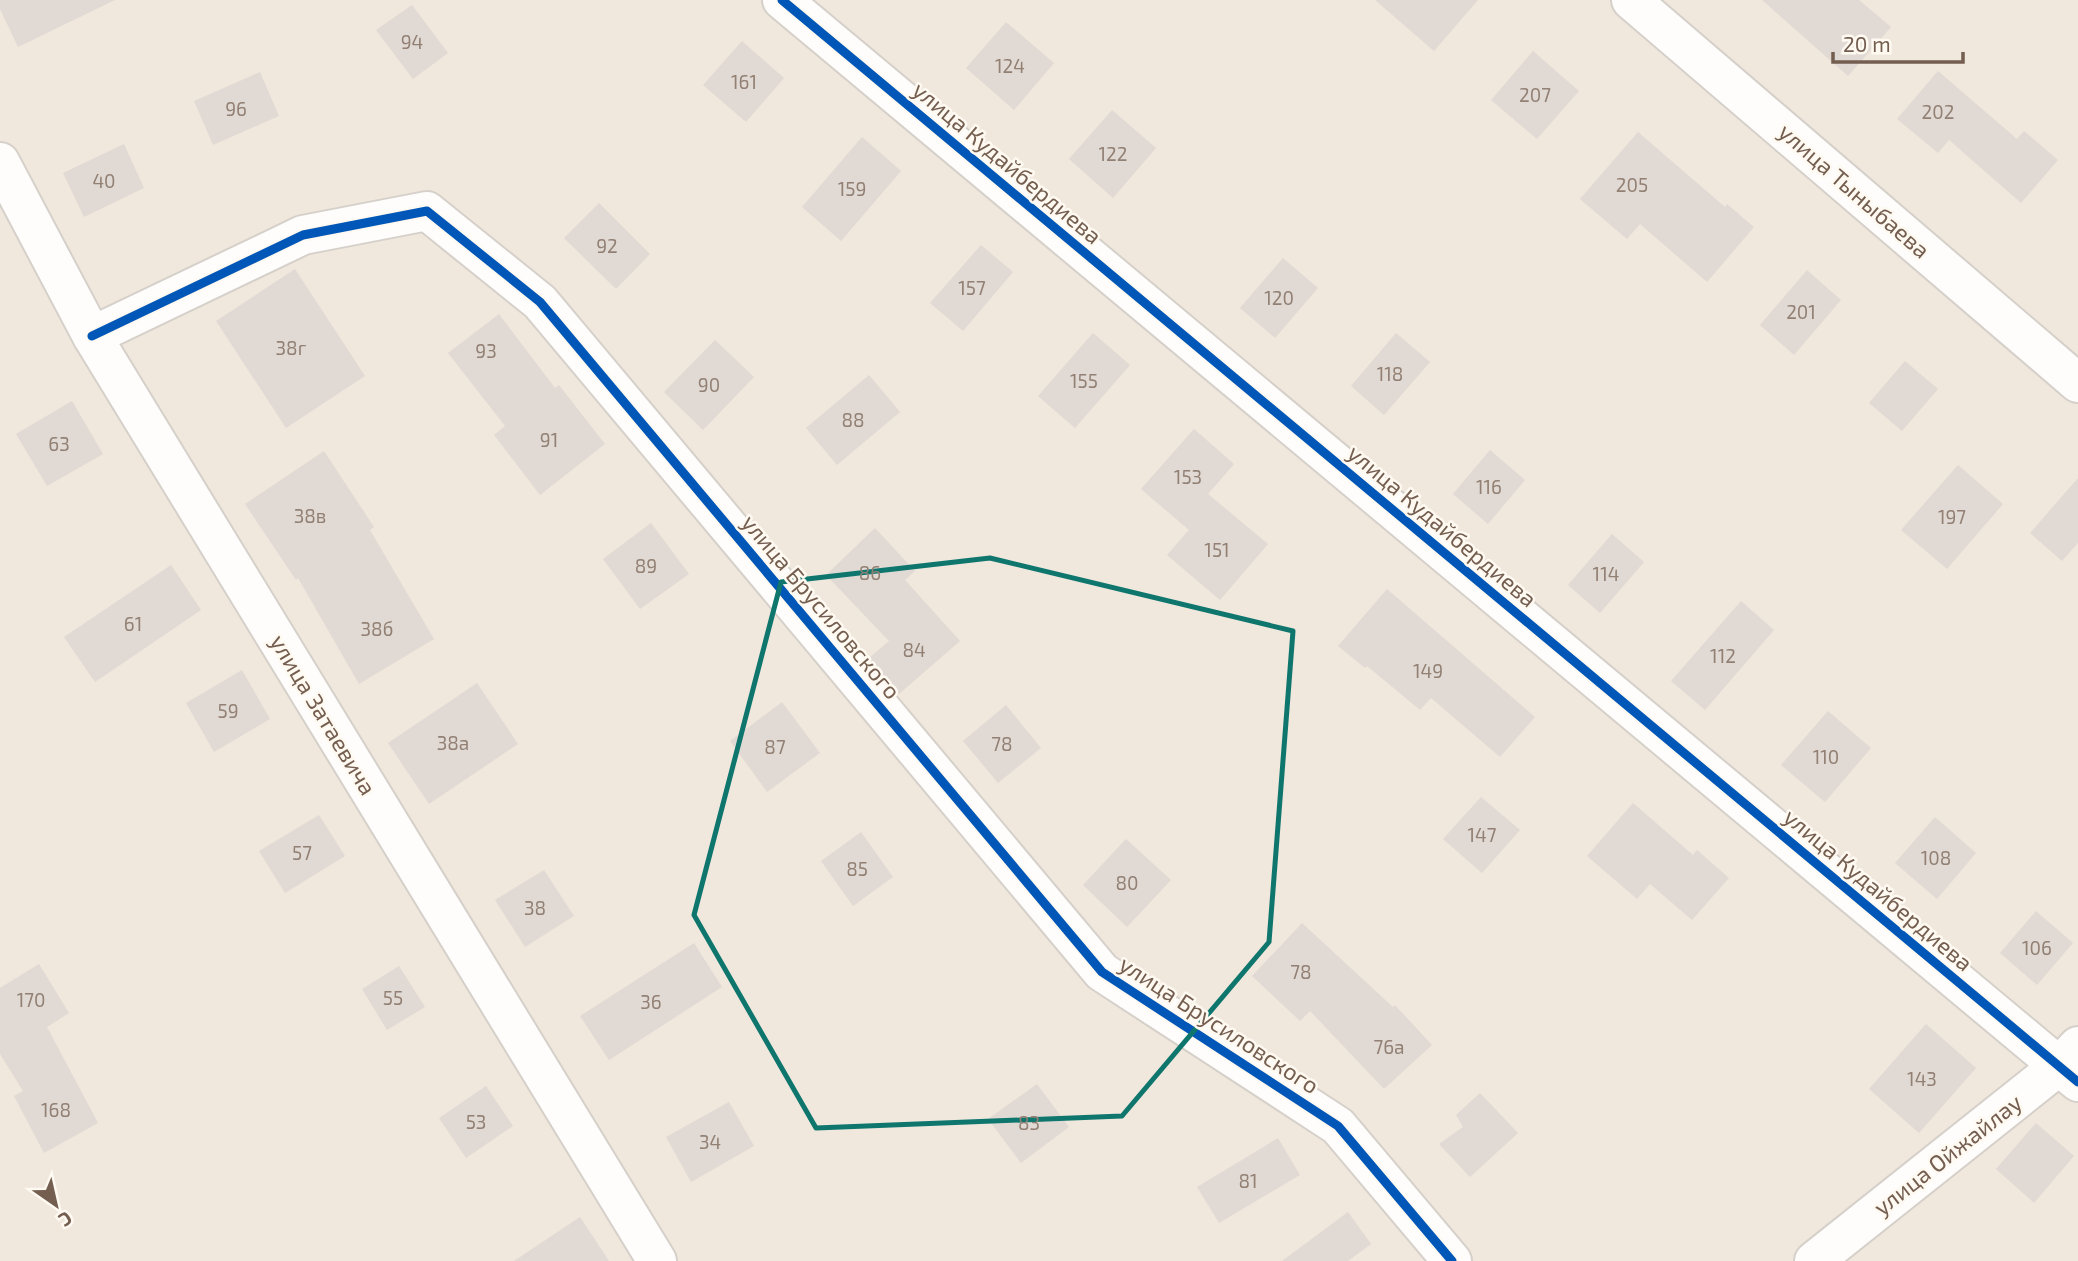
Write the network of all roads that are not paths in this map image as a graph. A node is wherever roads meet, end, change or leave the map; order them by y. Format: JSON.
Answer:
{"nodes":[{"id":1,"x":782,"y":0,"type":"edge"},
{"id":2,"x":1631,"y":0,"type":"edge"},
{"id":3,"x":0,"y":162,"type":"edge"},
{"id":4,"x":92,"y":336,"type":"junction"},
{"id":5,"x":2078,"y":383,"type":"edge"},
{"id":6,"x":2072,"y":1065,"type":"edge"},
{"id":7,"x":657,"y":1261,"type":"edge"},
{"id":8,"x":1452,"y":1261,"type":"edge"},
{"id":9,"x":1814,"y":1261,"type":"edge"}],
"edges":[{"from":1,"to":6,"type":"street","name":"улица Кудайбердиева"},
{"from":2,"to":5,"type":"street","name":"улица Тыныбаева"},
{"from":3,"to":4,"type":"street","name":"улица Затаевича"},
{"from":4,"to":7,"type":"street","name":"улица Затаевича"},
{"from":4,"to":8,"type":"street","name":"улица Брусиловского"},
{"from":6,"to":9,"type":"street","name":"улица Ойжайлау"}]}
